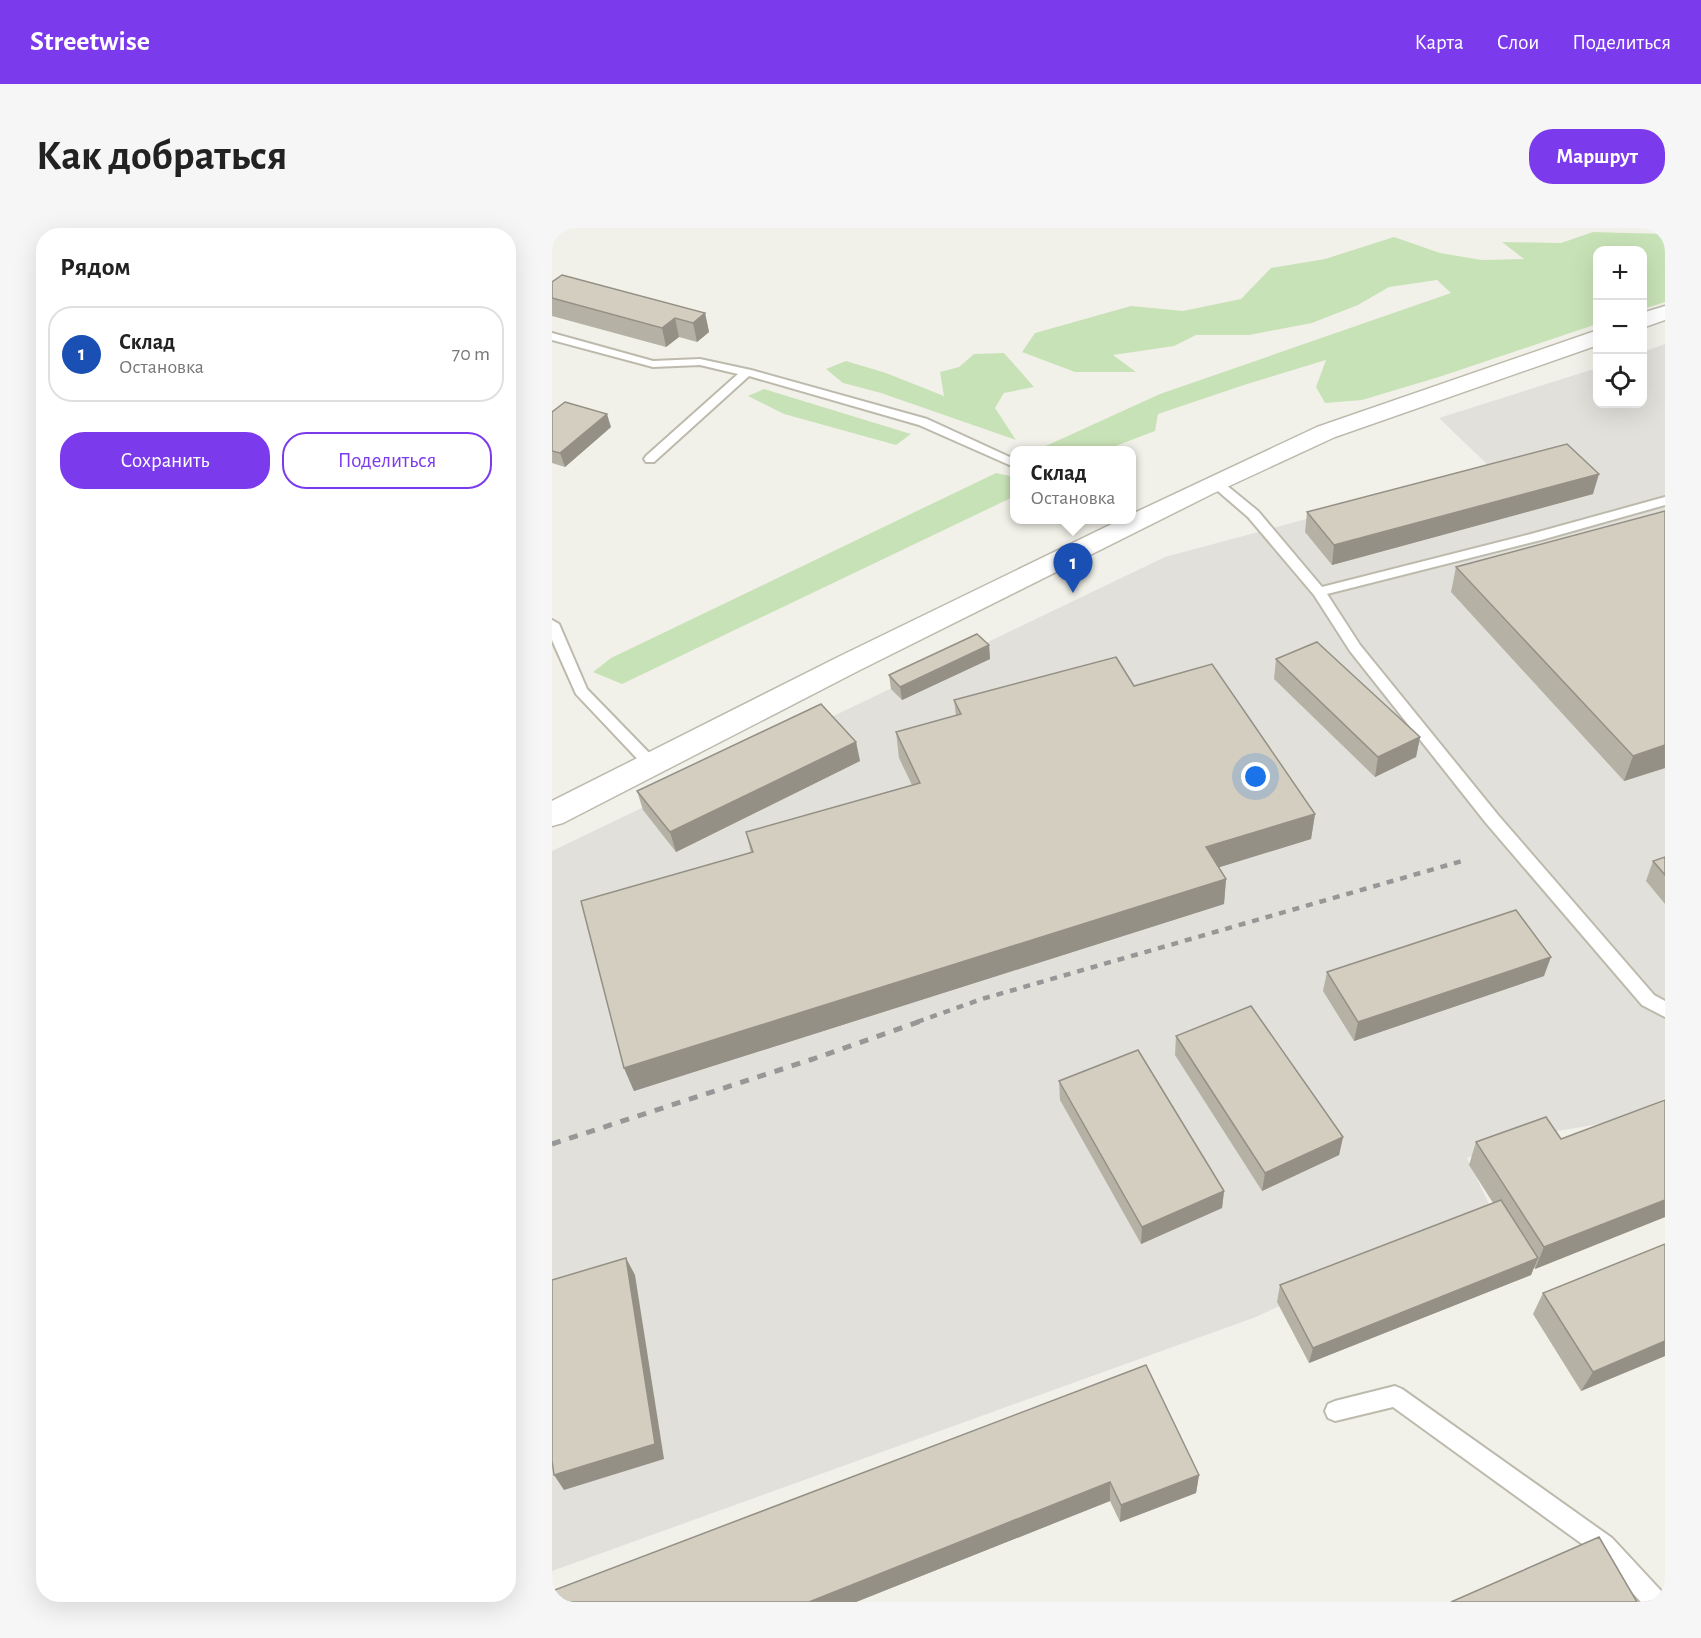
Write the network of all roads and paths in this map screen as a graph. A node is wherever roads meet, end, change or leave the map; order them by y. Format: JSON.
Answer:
{"nodes":[{"id":1,"x":1665,"y":313,"type":"edge"},
{"id":2,"x":1647,"y":319,"type":"edge"},
{"id":3,"x":552,"y":336,"type":"edge"},
{"id":4,"x":1593,"y":339,"type":"edge"},
{"id":5,"x":747,"y":372,"type":"junction"},
{"id":6,"x":650,"y":459,"type":"dead end"},
{"id":7,"x":1010,"y":461,"type":"edge"},
{"id":8,"x":1216,"y":483,"type":"junction"},
{"id":9,"x":1665,"y":501,"type":"edge"},
{"id":10,"x":1138,"y":515,"type":"edge"},
{"id":11,"x":1120,"y":524,"type":"edge"},
{"id":12,"x":1319,"y":592,"type":"junction"},
{"id":13,"x":552,"y":624,"type":"edge"},
{"id":14,"x":651,"y":764,"type":"junction"},
{"id":15,"x":552,"y":815,"type":"edge"},
{"id":16,"x":1665,"y":1010,"type":"edge"},
{"id":17,"x":1335,"y":1412,"type":"dead end"},
{"id":18,"x":1656,"y":1602,"type":"edge"}],
"edges":[{"from":1,"to":2,"type":"street"},
{"from":3,"to":5,"type":"lane"},
{"from":4,"to":8,"type":"street"},
{"from":5,"to":6,"type":"lane"},
{"from":5,"to":7,"type":"lane"},
{"from":8,"to":10,"type":"street"},
{"from":8,"to":12,"type":"lane"},
{"from":9,"to":12,"type":"lane"},
{"from":11,"to":14,"type":"street"},
{"from":12,"to":16,"type":"lane"},
{"from":13,"to":14,"type":"lane"},
{"from":14,"to":15,"type":"street"},
{"from":17,"to":18,"type":"lane"}]}
